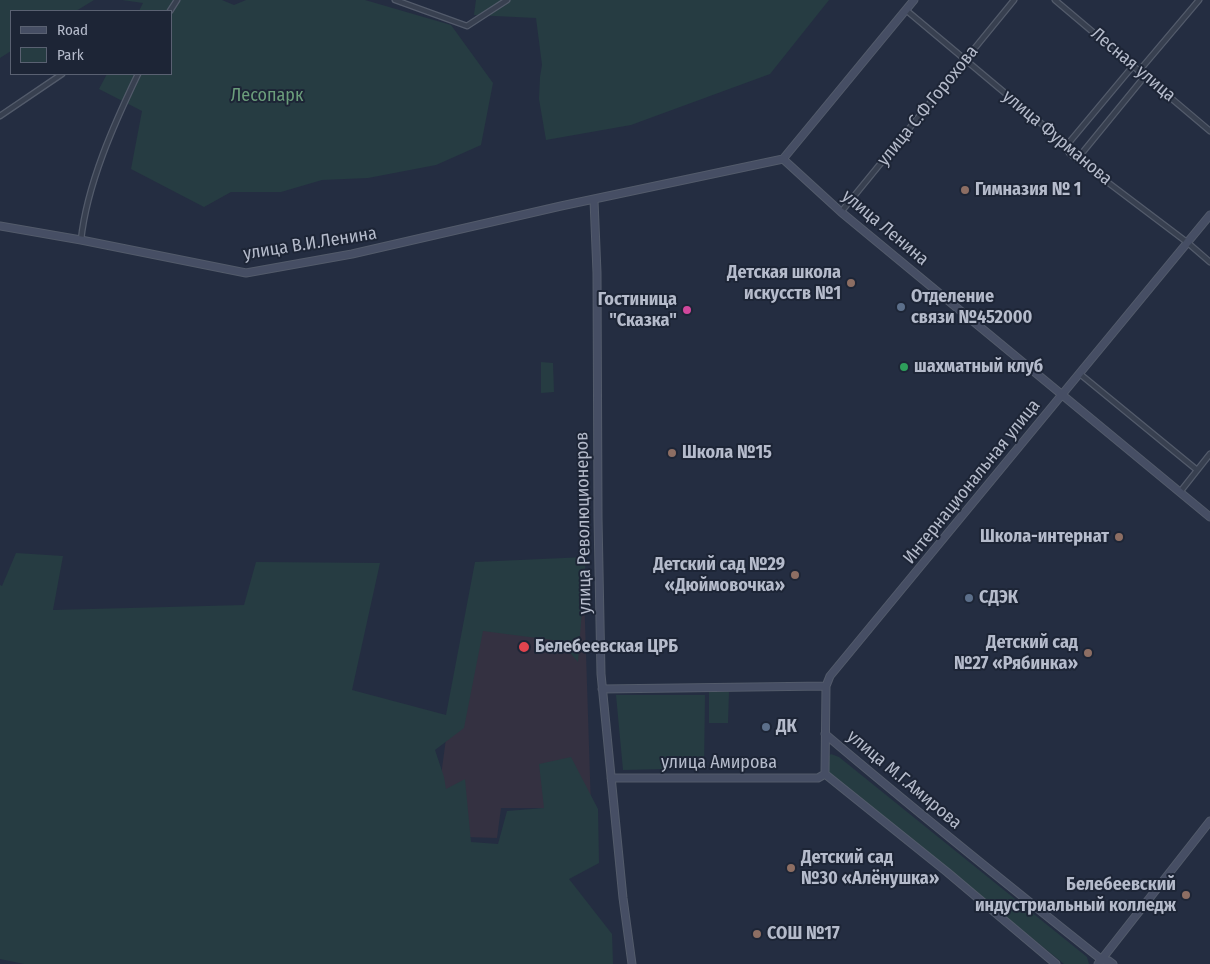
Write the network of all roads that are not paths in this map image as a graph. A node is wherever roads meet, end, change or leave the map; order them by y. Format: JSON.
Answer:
{"nodes":[{"id":1,"x":395,"y":0,"type":"edge"},
{"id":2,"x":507,"y":0,"type":"edge"},
{"id":3,"x":914,"y":0,"type":"edge"},
{"id":4,"x":1014,"y":0,"type":"edge"},
{"id":5,"x":1055,"y":0,"type":"edge"},
{"id":6,"x":1199,"y":0,"type":"edge"},
{"id":7,"x":906,"y":10,"type":"junction"},
{"id":8,"x":965,"y":60,"type":"junction"},
{"id":9,"x":1133,"y":66,"type":"junction"},
{"id":10,"x":1138,"y":72,"type":"junction"},
{"id":11,"x":61,"y":75,"type":"edge"},
{"id":12,"x":138,"y":75,"type":"edge"},
{"id":13,"x":1145,"y":76,"type":"junction"},
{"id":14,"x":0,"y":116,"type":"edge"},
{"id":15,"x":1210,"y":130,"type":"edge"},
{"id":16,"x":1068,"y":145,"type":"junction"},
{"id":17,"x":1078,"y":158,"type":"junction"},
{"id":18,"x":783,"y":159,"type":"junction"},
{"id":19,"x":594,"y":200,"type":"junction"},
{"id":20,"x":842,"y":212,"type":"junction"},
{"id":21,"x":1210,"y":215,"type":"edge"},
{"id":22,"x":0,"y":226,"type":"edge"},
{"id":23,"x":82,"y":240,"type":"junction"},
{"id":24,"x":1188,"y":243,"type":"junction"},
{"id":25,"x":1210,"y":262,"type":"edge"},
{"id":26,"x":1080,"y":374,"type":"junction"},
{"id":27,"x":1063,"y":394,"type":"junction"},
{"id":28,"x":1210,"y":454,"type":"edge"},
{"id":29,"x":1196,"y":470,"type":"junction"},
{"id":30,"x":1180,"y":492,"type":"junction"},
{"id":31,"x":1210,"y":517,"type":"edge"},
{"id":32,"x":826,"y":686,"type":"junction"},
{"id":33,"x":602,"y":689,"type":"junction"},
{"id":34,"x":826,"y":734,"type":"junction"},
{"id":35,"x":825,"y":774,"type":"junction"},
{"id":36,"x":611,"y":778,"type":"junction"},
{"id":37,"x":1210,"y":821,"type":"edge"},
{"id":38,"x":1100,"y":962,"type":"edge"},
{"id":39,"x":632,"y":964,"type":"edge"},
{"id":40,"x":1056,"y":964,"type":"edge"},
{"id":41,"x":1113,"y":964,"type":"edge"}],
"edges":[{"from":1,"to":2,"type":"street"},
{"from":3,"to":7,"type":"street"},
{"from":4,"to":8,"type":"street","name":"улица С.Ф.Горохова"},
{"from":5,"to":9,"type":"street","name":"Лесная улица"},
{"from":6,"to":10,"type":"street"},
{"from":7,"to":8,"type":"street","name":"улица Фурманова"},
{"from":7,"to":18,"type":"street"},
{"from":8,"to":16,"type":"street","name":"улица Фурманова"},
{"from":8,"to":20,"type":"street","name":"улица С.Ф.Горохова"},
{"from":9,"to":10,"type":"street","name":"Лесная улица"},
{"from":9,"to":16,"type":"street"},
{"from":10,"to":13,"type":"street","name":"Лесная улица"},
{"from":11,"to":14,"type":"street"},
{"from":12,"to":23,"type":"street"},
{"from":13,"to":15,"type":"street","name":"Лесная улица"},
{"from":13,"to":17,"type":"street"},
{"from":16,"to":17,"type":"street","name":"улица Фурманова"},
{"from":17,"to":24,"type":"street","name":"улица Фурманова"},
{"from":18,"to":19,"type":"street"},
{"from":18,"to":20,"type":"street","name":"улица Ленина"},
{"from":19,"to":23,"type":"street","name":"улица В.И.Ленина"},
{"from":19,"to":33,"type":"street","name":"улица Революционеров"},
{"from":20,"to":27,"type":"street","name":"улица Ленина"},
{"from":21,"to":24,"type":"street","name":"Интернациональная улица"},
{"from":22,"to":23,"type":"street","name":"улица В.И.Ленина"},
{"from":24,"to":25,"type":"street","name":"улица Фурманова"},
{"from":24,"to":26,"type":"street","name":"Интернациональная улица"},
{"from":26,"to":27,"type":"street","name":"Интернациональная улица"},
{"from":26,"to":29,"type":"street"},
{"from":27,"to":30,"type":"street","name":"улица Ленина"},
{"from":27,"to":32,"type":"street","name":"Интернациональная улица"},
{"from":28,"to":29,"type":"street"},
{"from":29,"to":30,"type":"street"},
{"from":30,"to":31,"type":"street","name":"улица Ленина"},
{"from":32,"to":33,"type":"street"},
{"from":32,"to":34,"type":"street"},
{"from":33,"to":36,"type":"street","name":"улица Революционеров"},
{"from":34,"to":35,"type":"street","name":"улица М.Г.Амирова"},
{"from":34,"to":38,"type":"street","name":"улица М.Г.Амирова"},
{"from":35,"to":36,"type":"street","name":"улица Амирова"},
{"from":35,"to":40,"type":"street"},
{"from":36,"to":39,"type":"street","name":"улица Революционеров"},
{"from":37,"to":38,"type":"street"},
{"from":38,"to":41,"type":"street","name":"улица М.Г.Амирова"}]}
